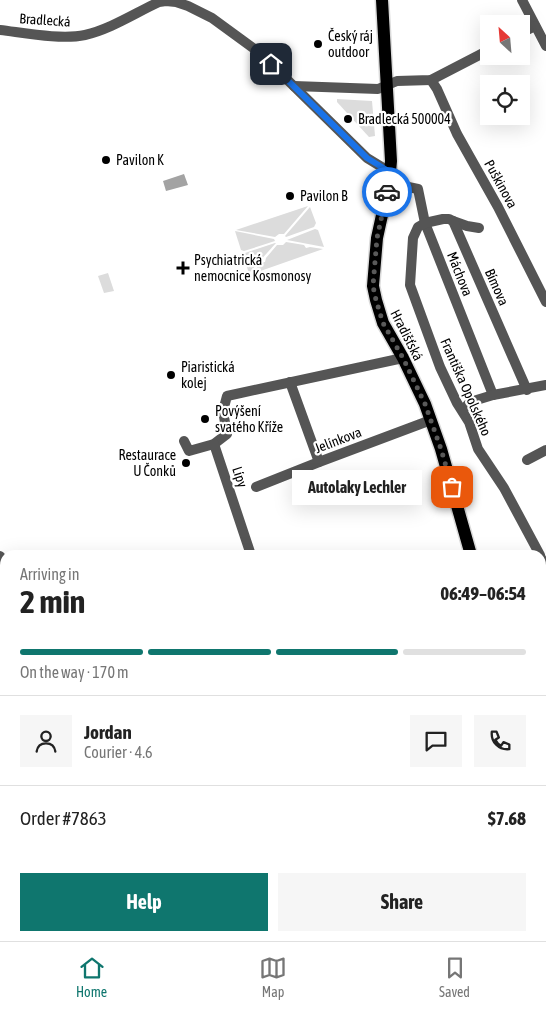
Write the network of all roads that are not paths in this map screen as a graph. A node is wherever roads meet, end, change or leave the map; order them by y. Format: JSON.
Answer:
{"nodes":[{"id":1,"x":382,"y":0,"type":"edge"},
{"id":2,"x":522,"y":0,"type":"edge"},
{"id":3,"x":159,"y":1,"type":"edge"},
{"id":4,"x":535,"y":26,"type":"junction"},
{"id":5,"x":530,"y":28,"type":"edge"},
{"id":6,"x":0,"y":30,"type":"edge"},
{"id":7,"x":546,"y":46,"type":"edge"},
{"id":8,"x":480,"y":55,"type":"edge"},
{"id":9,"x":431,"y":80,"type":"junction"},
{"id":10,"x":294,"y":86,"type":"junction"},
{"id":11,"x":387,"y":86,"type":"junction"},
{"id":12,"x":389,"y":183,"type":"junction"},
{"id":13,"x":453,"y":221,"type":"junction"},
{"id":14,"x":425,"y":223,"type":"junction"},
{"id":15,"x":479,"y":228,"type":"dead end"},
{"id":16,"x":546,"y":302,"type":"edge"},
{"id":17,"x":403,"y":358,"type":"junction"},
{"id":18,"x":290,"y":382,"type":"junction"},
{"id":19,"x":546,"y":385,"type":"edge"},
{"id":20,"x":527,"y":390,"type":"junction"},
{"id":21,"x":493,"y":395,"type":"junction"},
{"id":22,"x":463,"y":410,"type":"junction"},
{"id":23,"x":431,"y":420,"type":"junction"},
{"id":24,"x":184,"y":441,"type":"dead end"},
{"id":25,"x":214,"y":444,"type":"junction"},
{"id":26,"x":546,"y":450,"type":"edge"},
{"id":27,"x":527,"y":460,"type":"dead end"},
{"id":28,"x":319,"y":462,"type":"junction"},
{"id":29,"x":256,"y":487,"type":"dead end"},
{"id":30,"x":249,"y":550,"type":"edge"},
{"id":31,"x":470,"y":550,"type":"edge"},
{"id":32,"x":537,"y":550,"type":"edge"}],
"edges":[{"from":1,"to":11,"type":"main road","name":"Hradišťská"},
{"from":2,"to":4,"type":"street"},
{"from":3,"to":6,"type":"street","name":"Bradlecká"},
{"from":3,"to":10,"type":"street","name":"Bradlecká"},
{"from":4,"to":5,"type":"street"},
{"from":4,"to":7,"type":"street"},
{"from":8,"to":9,"type":"street"},
{"from":9,"to":11,"type":"street"},
{"from":9,"to":16,"type":"street","name":"Puškinova"},
{"from":10,"to":11,"type":"street"},
{"from":10,"to":12,"type":"street","name":"Bradlecká"},
{"from":11,"to":12,"type":"main road","name":"Hradišťská"},
{"from":12,"to":14,"type":"street","name":"Máchova"},
{"from":12,"to":17,"type":"main road","name":"Hradišťská"},
{"from":13,"to":14,"type":"street"},
{"from":13,"to":15,"type":"street"},
{"from":13,"to":20,"type":"street","name":"Bímova"},
{"from":14,"to":21,"type":"street","name":"Máchova"},
{"from":14,"to":22,"type":"street","name":"Františka Opolského"},
{"from":17,"to":18,"type":"street"},
{"from":17,"to":23,"type":"main road","name":"Hradišťská"},
{"from":18,"to":25,"type":"street"},
{"from":18,"to":28,"type":"street"},
{"from":19,"to":20,"type":"street"},
{"from":20,"to":21,"type":"street"},
{"from":21,"to":22,"type":"street"},
{"from":22,"to":32,"type":"street","name":"Františka Opolského"},
{"from":23,"to":28,"type":"street","name":"Jelínkova"},
{"from":23,"to":31,"type":"main road","name":"Hradišťská"},
{"from":24,"to":25,"type":"street"},
{"from":25,"to":30,"type":"street","name":"Lípy"},
{"from":26,"to":27,"type":"street"},
{"from":28,"to":29,"type":"street","name":"Jelínkova"}]}
